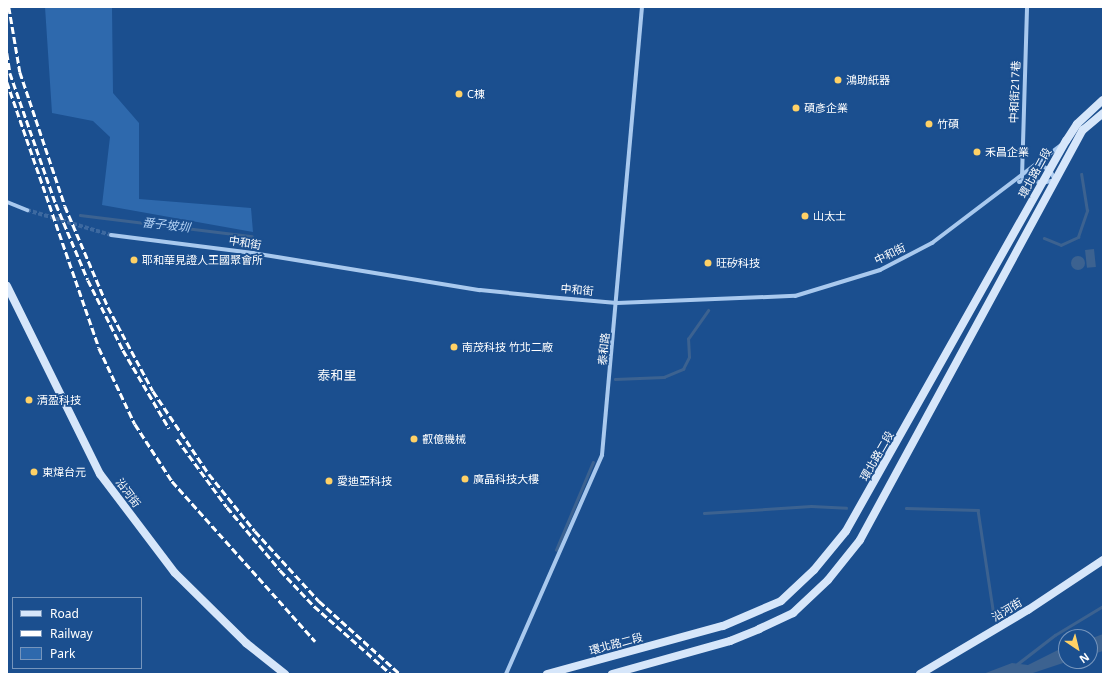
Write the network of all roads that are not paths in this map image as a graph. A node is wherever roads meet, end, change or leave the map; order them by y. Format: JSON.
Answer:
{"nodes":[{"id":1,"x":642,"y":7,"type":"edge"},
{"id":2,"x":1027,"y":7,"type":"edge"},
{"id":3,"x":1103,"y":100,"type":"edge"},
{"id":4,"x":1103,"y":113,"type":"edge"},
{"id":5,"x":1066,"y":141,"type":"junction"},
{"id":6,"x":1038,"y":164,"type":"junction"},
{"id":7,"x":1050,"y":170,"type":"junction"},
{"id":8,"x":1022,"y":177,"type":"junction"},
{"id":9,"x":1055,"y":180,"type":"junction"},
{"id":10,"x":1016,"y":182,"type":"junction"},
{"id":11,"x":1042,"y":183,"type":"junction"},
{"id":12,"x":7,"y":202,"type":"edge"},
{"id":13,"x":27,"y":210,"type":"tunnel mouth"},
{"id":14,"x":111,"y":235,"type":"tunnel mouth"},
{"id":15,"x":7,"y":286,"type":"edge"},
{"id":16,"x":617,"y":303,"type":"junction"},
{"id":17,"x":1103,"y":560,"type":"edge"},
{"id":18,"x":284,"y":674,"type":"edge"},
{"id":19,"x":506,"y":674,"type":"edge"},
{"id":20,"x":547,"y":674,"type":"edge"},
{"id":21,"x":612,"y":674,"type":"edge"},
{"id":22,"x":920,"y":674,"type":"edge"}],
"edges":[{"from":1,"to":16,"type":"street","name":"泰和路"},
{"from":2,"to":8,"type":"street","name":"中和街217巷"},
{"from":3,"to":5,"type":"street","name":"環北路二段"},
{"from":4,"to":9,"type":"street","name":"環北路二段"},
{"from":5,"to":6,"type":"street","name":"中和街"},
{"from":5,"to":7,"type":"street","name":"環北路二段"},
{"from":6,"to":7,"type":"street"},
{"from":6,"to":8,"type":"street","name":"中和街"},
{"from":7,"to":9,"type":"street"},
{"from":7,"to":11,"type":"street","name":"環北路二段"},
{"from":8,"to":10,"type":"street","name":"中和街"},
{"from":9,"to":11,"type":"street"},
{"from":9,"to":21,"type":"street","name":"環北路二段"},
{"from":10,"to":11,"type":"street"},
{"from":10,"to":16,"type":"street","name":"中和街"},
{"from":11,"to":20,"type":"street","name":"環北路二段"},
{"from":12,"to":13,"type":"street"},
{"from":14,"to":16,"type":"street","name":"中和街"},
{"from":15,"to":18,"type":"street","name":"沿河街"},
{"from":16,"to":19,"type":"street","name":"泰和路"},
{"from":17,"to":22,"type":"street","name":"沿河街"}]}
